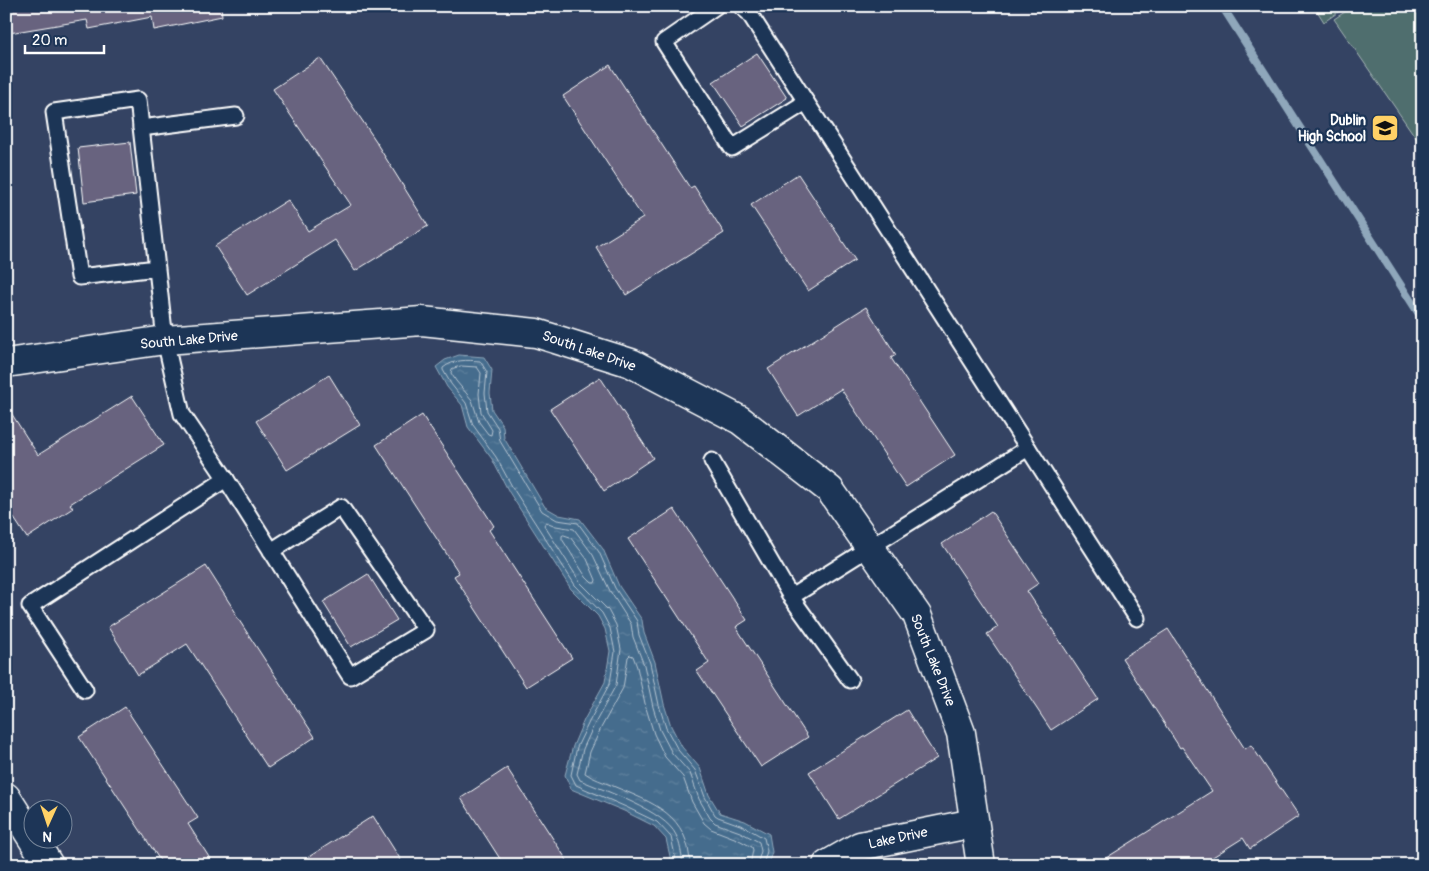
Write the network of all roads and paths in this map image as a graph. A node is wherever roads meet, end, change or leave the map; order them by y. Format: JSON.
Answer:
{"nodes":[{"id":1,"x":716,"y":6,"type":"edge"},
{"id":2,"x":741,"y":6,"type":"edge"},
{"id":3,"x":806,"y":102,"type":"junction"},
{"id":4,"x":236,"y":116,"type":"dead end"},
{"id":5,"x":141,"y":128,"type":"junction"},
{"id":6,"x":157,"y":268,"type":"junction"},
{"id":7,"x":165,"y":340,"type":"junction"},
{"id":8,"x":6,"y":363,"type":"edge"},
{"id":9,"x":1028,"y":448,"type":"junction"},
{"id":10,"x":712,"y":461,"type":"dead end"},
{"id":11,"x":226,"y":480,"type":"junction"},
{"id":12,"x":870,"y":547,"type":"junction"},
{"id":13,"x":271,"y":551,"type":"junction"},
{"id":14,"x":791,"y":597,"type":"junction"},
{"id":15,"x":1137,"y":618,"type":"dead end"},
{"id":16,"x":850,"y":680,"type":"dead end"},
{"id":17,"x":85,"y":690,"type":"dead end"},
{"id":18,"x":6,"y":797,"type":"edge"},
{"id":19,"x":974,"y":822,"type":"junction"},
{"id":20,"x":49,"y":865,"type":"edge"},
{"id":21,"x":827,"y":865,"type":"edge"},
{"id":22,"x":981,"y":865,"type":"edge"}],
"edges":[{"from":1,"to":3,"type":"lane"},
{"from":2,"to":3,"type":"lane"},
{"from":3,"to":9,"type":"lane"},
{"from":4,"to":5,"type":"lane"},
{"from":5,"to":6,"type":"lane"},
{"from":5,"to":6,"type":"lane"},
{"from":6,"to":7,"type":"lane"},
{"from":7,"to":8,"type":"street","name":"South Lake Drive"},
{"from":7,"to":11,"type":"lane"},
{"from":7,"to":12,"type":"street","name":"South Lake Drive"},
{"from":9,"to":12,"type":"lane"},
{"from":9,"to":15,"type":"lane"},
{"from":10,"to":14,"type":"lane"},
{"from":11,"to":13,"type":"lane"},
{"from":11,"to":17,"type":"lane"},
{"from":12,"to":14,"type":"lane"},
{"from":12,"to":19,"type":"street","name":"South Lake Drive"},
{"from":13,"to":13,"type":"lane"},
{"from":14,"to":16,"type":"lane"},
{"from":18,"to":20,"type":"street"},
{"from":19,"to":21,"type":"street","name":"Lake Drive"},
{"from":19,"to":22,"type":"street","name":"South Lake Drive"}]}
